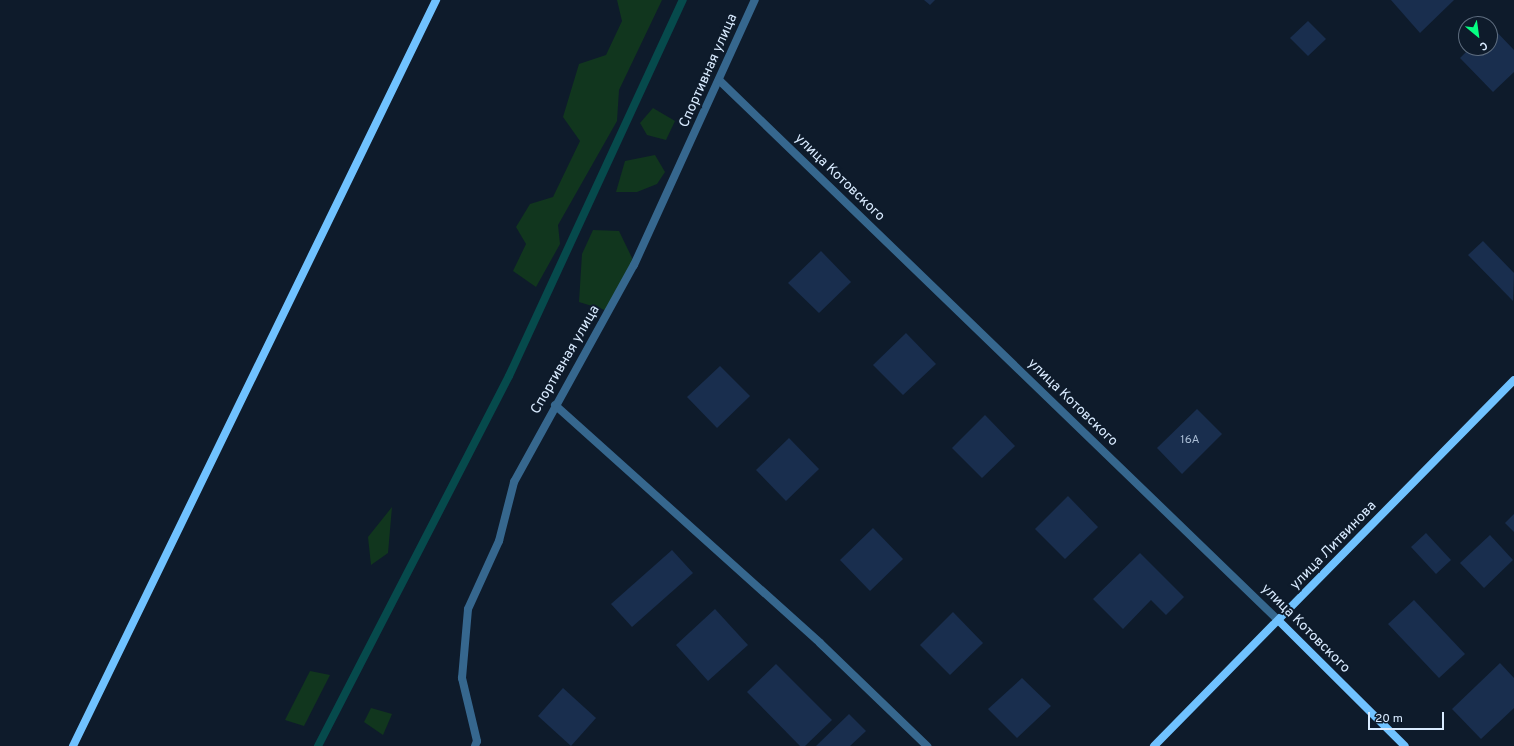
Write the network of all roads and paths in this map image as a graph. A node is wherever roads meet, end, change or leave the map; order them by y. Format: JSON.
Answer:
{"nodes":[{"id":1,"x":436,"y":0,"type":"edge"},
{"id":2,"x":755,"y":0,"type":"edge"},
{"id":3,"x":720,"y":81,"type":"junction"},
{"id":4,"x":1514,"y":380,"type":"edge"},
{"id":5,"x":555,"y":405,"type":"junction"},
{"id":6,"x":1279,"y":621,"type":"junction"},
{"id":7,"x":73,"y":746,"type":"edge"},
{"id":8,"x":475,"y":746,"type":"edge"},
{"id":9,"x":927,"y":746,"type":"edge"},
{"id":10,"x":1154,"y":746,"type":"edge"},
{"id":11,"x":1405,"y":746,"type":"edge"}],
"edges":[{"from":1,"to":7,"type":"main road"},
{"from":2,"to":3,"type":"street","name":"Спортивная улица"},
{"from":3,"to":5,"type":"street","name":"Спортивная улица"},
{"from":3,"to":6,"type":"street","name":"улица Котовского"},
{"from":4,"to":6,"type":"main road","name":"улица Литвинова"},
{"from":5,"to":8,"type":"street","name":"Спортивная улица"},
{"from":5,"to":9,"type":"street"},
{"from":6,"to":10,"type":"main road","name":"улица Литвинова"},
{"from":6,"to":11,"type":"main road","name":"улица Котовского"}]}
